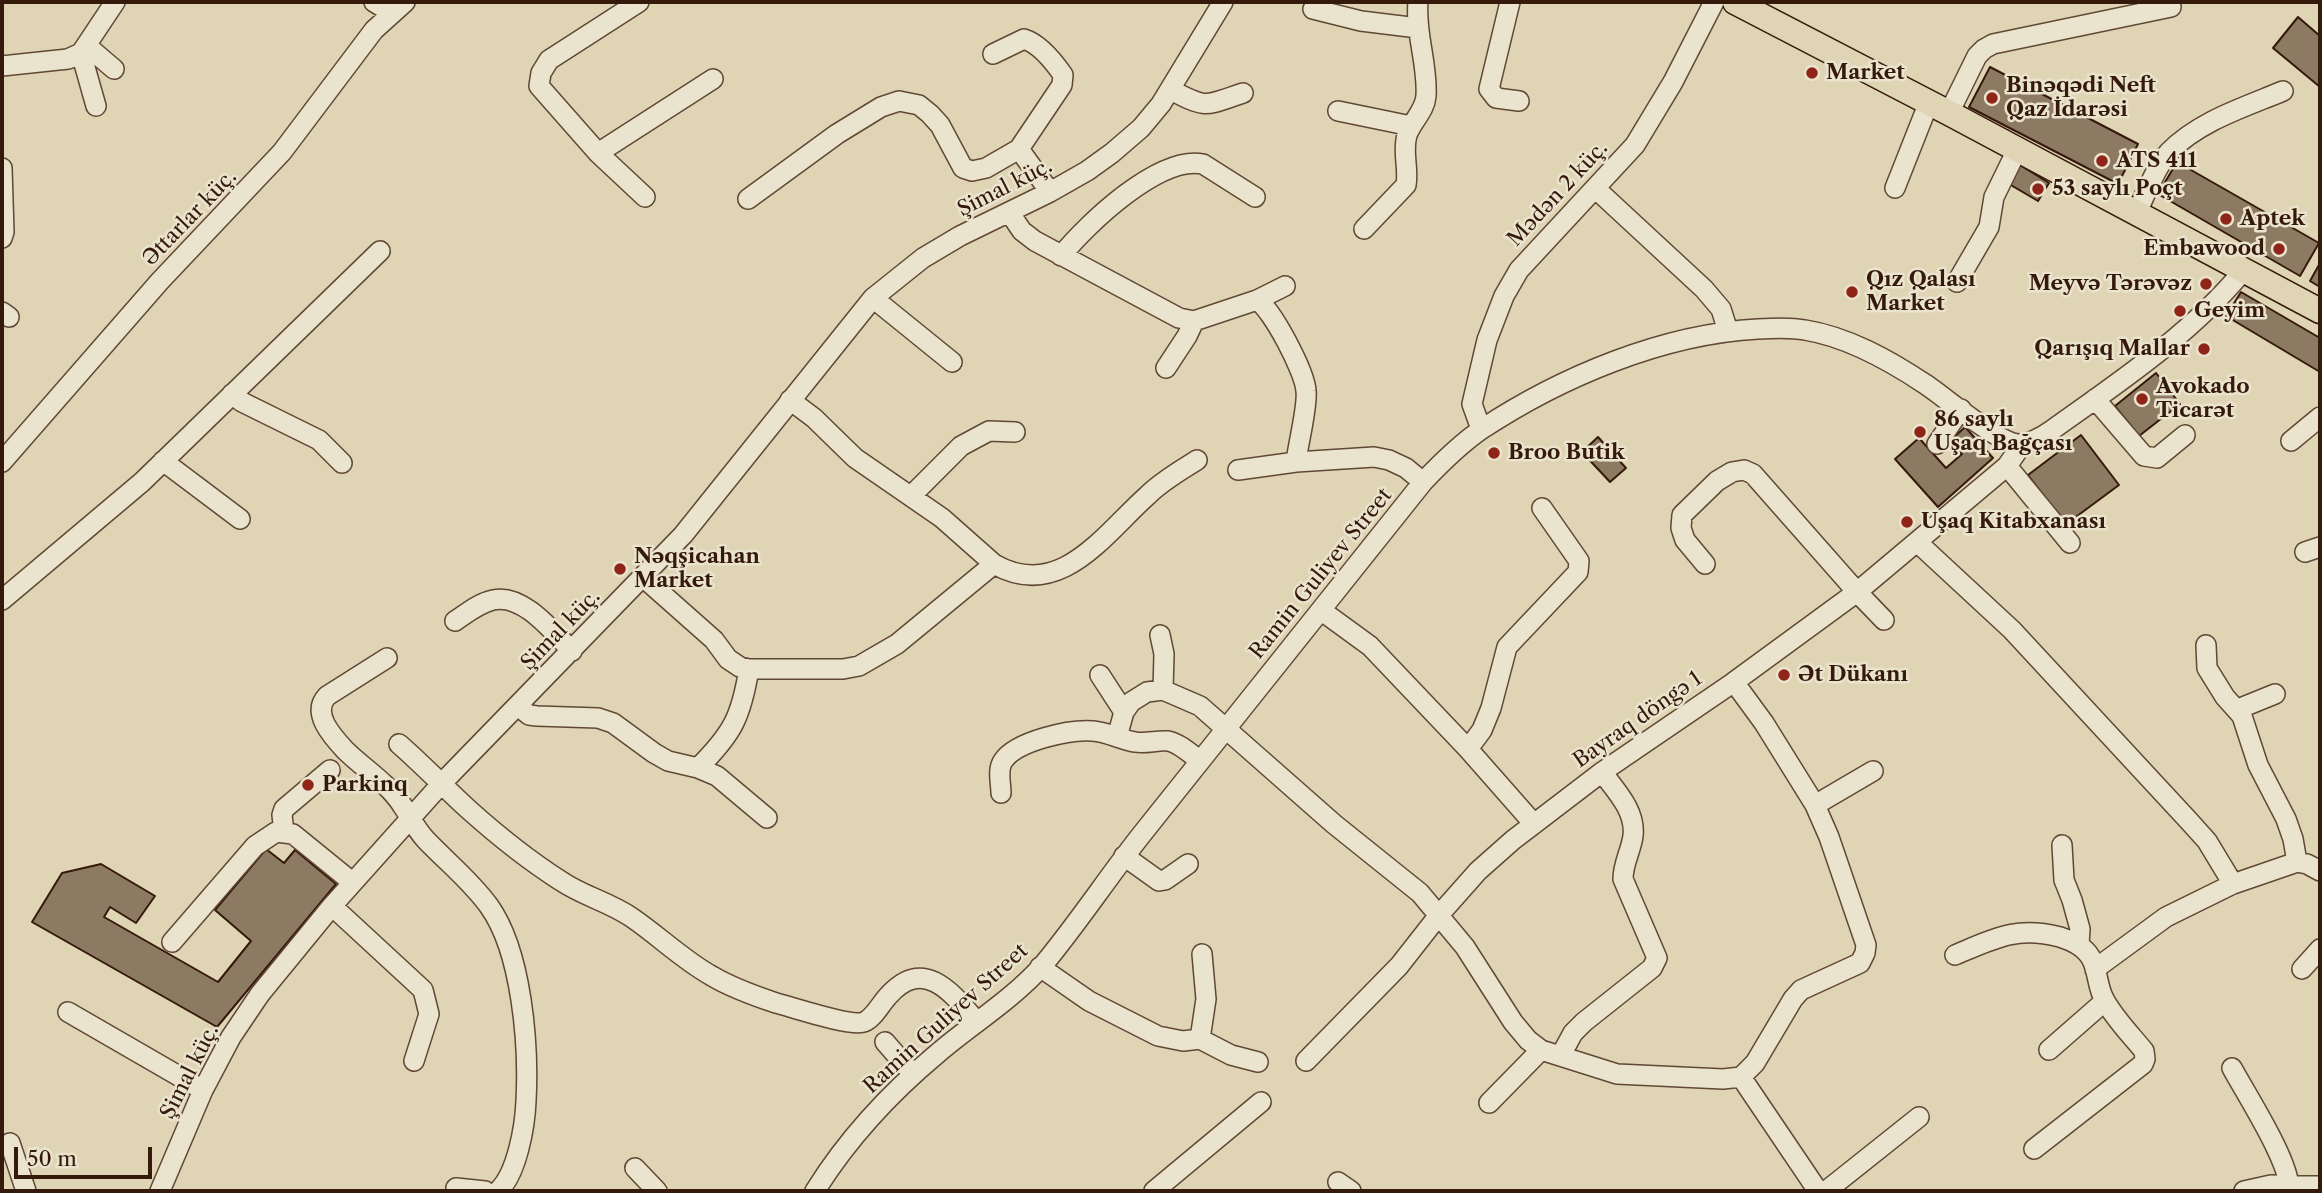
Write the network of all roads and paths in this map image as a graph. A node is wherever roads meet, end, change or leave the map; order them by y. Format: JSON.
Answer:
{"nodes":[{"id":1,"x":115,"y":2,"type":"edge"},
{"id":2,"x":374,"y":2,"type":"edge"},
{"id":3,"x":639,"y":2,"type":"edge"},
{"id":4,"x":1223,"y":2,"type":"edge"},
{"id":5,"x":1418,"y":2,"type":"edge"},
{"id":6,"x":1510,"y":2,"type":"edge"},
{"id":7,"x":1714,"y":2,"type":"edge"},
{"id":8,"x":1735,"y":2,"type":"edge"},
{"id":9,"x":2171,"y":7,"type":"dead end"},
{"id":10,"x":399,"y":8,"type":"edge"},
{"id":11,"x":1313,"y":9,"type":"dead end"},
{"id":12,"x":1418,"y":28,"type":"junction"},
{"id":13,"x":84,"y":50,"type":"junction"},
{"id":14,"x":993,"y":54,"type":"dead end"},
{"id":15,"x":2,"y":66,"type":"edge"},
{"id":16,"x":114,"y":69,"type":"dead end"},
{"id":17,"x":713,"y":79,"type":"dead end"},
{"id":18,"x":1171,"y":90,"type":"junction"},
{"id":19,"x":2283,"y":91,"type":"dead end"},
{"id":20,"x":1243,"y":93,"type":"dead end"},
{"id":21,"x":1518,"y":101,"type":"dead end"},
{"id":22,"x":96,"y":106,"type":"dead end"},
{"id":23,"x":1939,"y":108,"type":"junction"},
{"id":24,"x":1338,"y":111,"type":"dead end"},
{"id":25,"x":1411,"y":126,"type":"junction"},
{"id":26,"x":1019,"y":149,"type":"junction"},
{"id":27,"x":2017,"y":150,"type":"junction"},
{"id":28,"x":598,"y":153,"type":"junction"},
{"id":29,"x":2,"y":168,"type":"edge"},
{"id":30,"x":1895,"y":188,"type":"dead end"},
{"id":31,"x":1596,"y":189,"type":"junction"},
{"id":32,"x":1050,"y":192,"type":"junction"},
{"id":33,"x":645,"y":197,"type":"dead end"},
{"id":34,"x":1255,"y":197,"type":"dead end"},
{"id":35,"x":748,"y":199,"type":"dead end"},
{"id":36,"x":1009,"y":212,"type":"junction"},
{"id":37,"x":2136,"y":214,"type":"junction"},
{"id":38,"x":1364,"y":229,"type":"dead end"},
{"id":39,"x":2,"y":238,"type":"edge"},
{"id":40,"x":380,"y":251,"type":"dead end"},
{"id":41,"x":1061,"y":256,"type":"junction"},
{"id":42,"x":2243,"y":271,"type":"junction"},
{"id":43,"x":1957,"y":282,"type":"dead end"},
{"id":44,"x":1285,"y":286,"type":"dead end"},
{"id":45,"x":873,"y":298,"type":"junction"},
{"id":46,"x":1257,"y":300,"type":"junction"},
{"id":47,"x":2320,"y":311,"type":"edge"},
{"id":48,"x":1194,"y":321,"type":"junction"},
{"id":49,"x":1728,"y":331,"type":"junction"},
{"id":50,"x":952,"y":362,"type":"dead end"},
{"id":51,"x":1166,"y":368,"type":"dead end"},
{"id":52,"x":232,"y":394,"type":"junction"},
{"id":53,"x":2095,"y":399,"type":"junction"},
{"id":54,"x":790,"y":400,"type":"junction"},
{"id":55,"x":1961,"y":409,"type":"junction"},
{"id":56,"x":2320,"y":417,"type":"edge"},
{"id":57,"x":1481,"y":429,"type":"junction"},
{"id":58,"x":1015,"y":432,"type":"dead end"},
{"id":59,"x":2185,"y":435,"type":"dead end"},
{"id":60,"x":2291,"y":441,"type":"dead end"},
{"id":61,"x":1937,"y":444,"type":"dead end"},
{"id":62,"x":2018,"y":444,"type":"junction"},
{"id":63,"x":1197,"y":460,"type":"dead end"},
{"id":64,"x":163,"y":461,"type":"junction"},
{"id":65,"x":2,"y":462,"type":"edge"},
{"id":66,"x":1296,"y":462,"type":"junction"},
{"id":67,"x":342,"y":463,"type":"dead end"},
{"id":68,"x":2007,"y":466,"type":"junction"},
{"id":69,"x":1238,"y":470,"type":"dead end"},
{"id":70,"x":1423,"y":482,"type":"junction"},
{"id":71,"x":911,"y":496,"type":"junction"},
{"id":72,"x":1542,"y":508,"type":"dead end"},
{"id":73,"x":240,"y":519,"type":"dead end"},
{"id":74,"x":1917,"y":542,"type":"junction"},
{"id":75,"x":2070,"y":543,"type":"dead end"},
{"id":76,"x":994,"y":564,"type":"junction"},
{"id":77,"x":1705,"y":564,"type":"dead end"},
{"id":78,"x":643,"y":578,"type":"junction"},
{"id":79,"x":1857,"y":592,"type":"junction"},
{"id":80,"x":2,"y":600,"type":"edge"},
{"id":81,"x":1322,"y":611,"type":"junction"},
{"id":82,"x":1884,"y":620,"type":"dead end"},
{"id":83,"x":455,"y":621,"type":"dead end"},
{"id":84,"x":1160,"y":635,"type":"dead end"},
{"id":85,"x":2206,"y":645,"type":"dead end"},
{"id":86,"x":572,"y":651,"type":"junction"},
{"id":87,"x":387,"y":658,"type":"dead end"},
{"id":88,"x":749,"y":669,"type":"junction"},
{"id":89,"x":1100,"y":675,"type":"dead end"},
{"id":90,"x":1734,"y":682,"type":"junction"},
{"id":91,"x":1163,"y":690,"type":"junction"},
{"id":92,"x":2275,"y":694,"type":"dead end"},
{"id":93,"x":518,"y":706,"type":"junction"},
{"id":94,"x":2238,"y":709,"type":"junction"},
{"id":95,"x":1124,"y":712,"type":"junction"},
{"id":96,"x":1227,"y":728,"type":"junction"},
{"id":97,"x":1117,"y":737,"type":"junction"},
{"id":98,"x":398,"y":744,"type":"dead end"},
{"id":99,"x":1468,"y":749,"type":"junction"},
{"id":100,"x":1200,"y":761,"type":"junction"},
{"id":101,"x":698,"y":768,"type":"junction"},
{"id":102,"x":330,"y":770,"type":"dead end"},
{"id":103,"x":1602,"y":772,"type":"junction"},
{"id":104,"x":1873,"y":772,"type":"dead end"},
{"id":105,"x":442,"y":783,"type":"junction"},
{"id":106,"x":1002,"y":793,"type":"dead end"},
{"id":107,"x":1815,"y":805,"type":"junction"},
{"id":108,"x":767,"y":818,"type":"dead end"},
{"id":109,"x":410,"y":820,"type":"junction"},
{"id":110,"x":1534,"y":824,"type":"junction"},
{"id":111,"x":284,"y":832,"type":"junction"},
{"id":112,"x":2062,"y":845,"type":"dead end"},
{"id":113,"x":1124,"y":856,"type":"junction"},
{"id":114,"x":2297,"y":863,"type":"junction"},
{"id":115,"x":1188,"y":864,"type":"dead end"},
{"id":116,"x":2320,"y":872,"type":"edge"},
{"id":117,"x":352,"y":882,"type":"junction"},
{"id":118,"x":2233,"y":884,"type":"junction"},
{"id":119,"x":332,"y":906,"type":"junction"},
{"id":120,"x":1439,"y":915,"type":"junction"},
{"id":121,"x":172,"y":942,"type":"dead end"},
{"id":122,"x":2079,"y":945,"type":"junction"},
{"id":123,"x":2320,"y":949,"type":"edge"},
{"id":124,"x":1202,"y":954,"type":"dead end"},
{"id":125,"x":1955,"y":954,"type":"dead end"},
{"id":126,"x":1041,"y":967,"type":"junction"},
{"id":127,"x":2095,"y":969,"type":"junction"},
{"id":128,"x":2302,"y":969,"type":"dead end"},
{"id":129,"x":2105,"y":1002,"type":"junction"},
{"id":130,"x":68,"y":1012,"type":"dead end"},
{"id":131,"x":977,"y":1022,"type":"junction"},
{"id":132,"x":1200,"y":1038,"type":"junction"},
{"id":133,"x":885,"y":1042,"type":"dead end"},
{"id":134,"x":1541,"y":1050,"type":"junction"},
{"id":135,"x":2049,"y":1051,"type":"dead end"},
{"id":136,"x":1561,"y":1055,"type":"junction"},
{"id":137,"x":414,"y":1061,"type":"dead end"},
{"id":138,"x":1306,"y":1061,"type":"dead end"},
{"id":139,"x":1258,"y":1062,"type":"dead end"},
{"id":140,"x":2232,"y":1068,"type":"dead end"},
{"id":141,"x":913,"y":1074,"type":"junction"},
{"id":142,"x":1741,"y":1077,"type":"junction"},
{"id":143,"x":203,"y":1090,"type":"junction"},
{"id":144,"x":1261,"y":1102,"type":"dead end"},
{"id":145,"x":1489,"y":1103,"type":"dead end"},
{"id":146,"x":1919,"y":1116,"type":"dead end"},
{"id":147,"x":10,"y":1143,"type":"dead end"},
{"id":148,"x":2034,"y":1149,"type":"dead end"},
{"id":149,"x":635,"y":1168,"type":"dead end"},
{"id":150,"x":2320,"y":1186,"type":"edge"},
{"id":151,"x":456,"y":1188,"type":"dead end"},
{"id":152,"x":2289,"y":1188,"type":"edge"},
{"id":153,"x":26,"y":1191,"type":"edge"},
{"id":154,"x":160,"y":1191,"type":"edge"},
{"id":155,"x":485,"y":1191,"type":"edge"},
{"id":156,"x":498,"y":1191,"type":"edge"},
{"id":157,"x":657,"y":1191,"type":"edge"},
{"id":158,"x":815,"y":1191,"type":"edge"},
{"id":159,"x":1154,"y":1191,"type":"edge"},
{"id":160,"x":1818,"y":1191,"type":"edge"},
{"id":161,"x":1826,"y":1191,"type":"edge"},
{"id":162,"x":2244,"y":1191,"type":"edge"}],
"edges":[{"from":1,"to":13,"type":"street"},
{"from":2,"to":10,"type":"street"},
{"from":3,"to":28,"type":"street"},
{"from":4,"to":18,"type":"street","name":"Şimal küç."},
{"from":5,"to":12,"type":"street"},
{"from":6,"to":21,"type":"street"},
{"from":7,"to":31,"type":"street","name":"Mədən 2 küç."},
{"from":8,"to":23,"type":"main road"},
{"from":9,"to":23,"type":"street"},
{"from":10,"to":65,"type":"street","name":"Əttarlar küç."},
{"from":11,"to":12,"type":"street"},
{"from":12,"to":25,"type":"street"},
{"from":13,"to":15,"type":"street"},
{"from":13,"to":16,"type":"street"},
{"from":13,"to":22,"type":"street"},
{"from":14,"to":26,"type":"street"},
{"from":17,"to":28,"type":"street"},
{"from":18,"to":20,"type":"street"},
{"from":18,"to":32,"type":"street","name":"Şimal küç."},
{"from":19,"to":37,"type":"street"},
{"from":23,"to":27,"type":"main road"},
{"from":23,"to":30,"type":"street"},
{"from":24,"to":25,"type":"street"},
{"from":25,"to":38,"type":"street"},
{"from":26,"to":32,"type":"street"},
{"from":26,"to":35,"type":"street"},
{"from":27,"to":37,"type":"main road"},
{"from":27,"to":43,"type":"street"},
{"from":28,"to":33,"type":"street"},
{"from":29,"to":39,"type":"street"},
{"from":31,"to":49,"type":"street"},
{"from":31,"to":57,"type":"street","name":"Mədən 2 küç."},
{"from":32,"to":36,"type":"street","name":"Şimal küç."},
{"from":34,"to":41,"type":"street"},
{"from":36,"to":41,"type":"street"},
{"from":36,"to":45,"type":"street","name":"Şimal küç."},
{"from":37,"to":42,"type":"main road"},
{"from":40,"to":52,"type":"street"},
{"from":41,"to":48,"type":"street"},
{"from":42,"to":47,"type":"main road"},
{"from":42,"to":53,"type":"street"},
{"from":44,"to":46,"type":"street"},
{"from":45,"to":50,"type":"street"},
{"from":45,"to":54,"type":"street","name":"Şimal küç."},
{"from":46,"to":48,"type":"street"},
{"from":46,"to":66,"type":"street"},
{"from":48,"to":51,"type":"street"},
{"from":49,"to":55,"type":"street","name":"Ramin Guliyev Street"},
{"from":49,"to":57,"type":"street","name":"Ramin Guliyev Street"},
{"from":52,"to":64,"type":"street"},
{"from":52,"to":67,"type":"street"},
{"from":53,"to":59,"type":"street"},
{"from":53,"to":62,"type":"street"},
{"from":54,"to":71,"type":"street"},
{"from":54,"to":78,"type":"street","name":"Şimal küç."},
{"from":55,"to":61,"type":"street"},
{"from":55,"to":62,"type":"street","name":"Ramin Guliyev Street"},
{"from":56,"to":60,"type":"street"},
{"from":57,"to":70,"type":"street","name":"Ramin Guliyev Street"},
{"from":58,"to":71,"type":"street"},
{"from":62,"to":68,"type":"street","name":"Bayraq döngə 1"},
{"from":63,"to":76,"type":"street"},
{"from":64,"to":73,"type":"street"},
{"from":64,"to":80,"type":"street"},
{"from":66,"to":69,"type":"street"},
{"from":66,"to":70,"type":"street"},
{"from":68,"to":74,"type":"street","name":"Bayraq döngə 1"},
{"from":68,"to":75,"type":"street"},
{"from":70,"to":81,"type":"street","name":"Ramin Guliyev Street"},
{"from":71,"to":76,"type":"street"},
{"from":72,"to":99,"type":"street"},
{"from":74,"to":79,"type":"street","name":"Bayraq döngə 1"},
{"from":74,"to":118,"type":"street"},
{"from":76,"to":88,"type":"street"},
{"from":77,"to":79,"type":"street"},
{"from":78,"to":86,"type":"street","name":"Şimal küç."},
{"from":78,"to":88,"type":"street"},
{"from":79,"to":82,"type":"street"},
{"from":79,"to":90,"type":"street","name":"Bayraq döngə 1"},
{"from":81,"to":96,"type":"street","name":"Ramin Guliyev Street"},
{"from":81,"to":99,"type":"street"},
{"from":83,"to":86,"type":"street"},
{"from":84,"to":91,"type":"street"},
{"from":85,"to":94,"type":"street"},
{"from":86,"to":93,"type":"street","name":"Şimal küç."},
{"from":87,"to":109,"type":"street"},
{"from":88,"to":101,"type":"street"},
{"from":89,"to":95,"type":"street"},
{"from":90,"to":103,"type":"street","name":"Bayraq döngə 1"},
{"from":90,"to":107,"type":"street"},
{"from":91,"to":95,"type":"street"},
{"from":91,"to":96,"type":"street"},
{"from":92,"to":94,"type":"street"},
{"from":93,"to":101,"type":"street"},
{"from":93,"to":105,"type":"street","name":"Şimal küç."},
{"from":94,"to":114,"type":"street"},
{"from":95,"to":97,"type":"street"},
{"from":96,"to":100,"type":"street","name":"Ramin Guliyev Street"},
{"from":96,"to":120,"type":"street"},
{"from":97,"to":100,"type":"street"},
{"from":97,"to":106,"type":"street"},
{"from":98,"to":105,"type":"street"},
{"from":99,"to":110,"type":"street"},
{"from":100,"to":113,"type":"street","name":"Ramin Guliyev Street"},
{"from":101,"to":108,"type":"street"},
{"from":102,"to":111,"type":"street"},
{"from":103,"to":110,"type":"street","name":"Bayraq döngə 1"},
{"from":103,"to":136,"type":"street"},
{"from":104,"to":107,"type":"street"},
{"from":105,"to":109,"type":"street","name":"Şimal küç."},
{"from":105,"to":131,"type":"street"},
{"from":107,"to":142,"type":"street"},
{"from":109,"to":117,"type":"street","name":"Şimal küç."},
{"from":109,"to":156,"type":"street"},
{"from":110,"to":120,"type":"street","name":"Bayraq döngə 1"},
{"from":111,"to":117,"type":"street"},
{"from":111,"to":121,"type":"street"},
{"from":112,"to":122,"type":"street"},
{"from":113,"to":115,"type":"street"},
{"from":113,"to":126,"type":"street","name":"Ramin Guliyev Street"},
{"from":114,"to":116,"type":"street"},
{"from":114,"to":118,"type":"street"},
{"from":117,"to":119,"type":"street","name":"Şimal küç."},
{"from":118,"to":127,"type":"street"},
{"from":119,"to":137,"type":"street"},
{"from":119,"to":143,"type":"street","name":"Şimal küç."},
{"from":120,"to":134,"type":"street"},
{"from":120,"to":138,"type":"street","name":"Bayraq döngə 1"},
{"from":122,"to":125,"type":"street"},
{"from":122,"to":127,"type":"street"},
{"from":123,"to":128,"type":"street"},
{"from":124,"to":132,"type":"street"},
{"from":126,"to":131,"type":"street","name":"Ramin Guliyev Street"},
{"from":126,"to":132,"type":"street"},
{"from":127,"to":129,"type":"street"},
{"from":129,"to":135,"type":"street"},
{"from":129,"to":148,"type":"street"},
{"from":130,"to":143,"type":"street"},
{"from":131,"to":141,"type":"street","name":"Ramin Guliyev Street"},
{"from":132,"to":139,"type":"street"},
{"from":133,"to":141,"type":"street"},
{"from":134,"to":136,"type":"street"},
{"from":134,"to":145,"type":"street"},
{"from":136,"to":142,"type":"street"},
{"from":140,"to":152,"type":"street"},
{"from":141,"to":158,"type":"street","name":"Ramin Guliyev Street"},
{"from":142,"to":160,"type":"street"},
{"from":143,"to":154,"type":"street","name":"Şimal küç."},
{"from":144,"to":159,"type":"street"},
{"from":146,"to":161,"type":"street"},
{"from":147,"to":153,"type":"street"},
{"from":149,"to":157,"type":"street"},
{"from":150,"to":152,"type":"street"},
{"from":151,"to":155,"type":"street"},
{"from":152,"to":162,"type":"street"}]}
